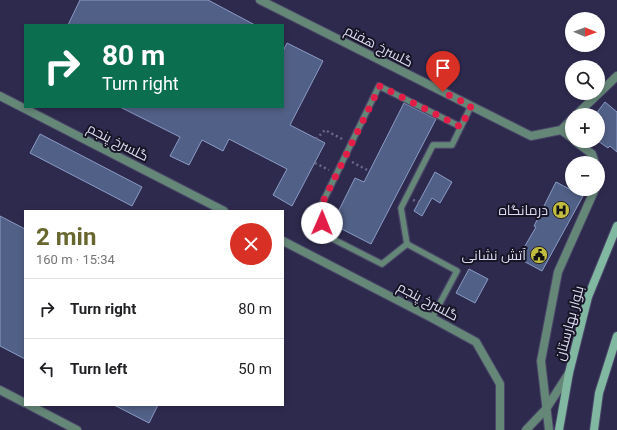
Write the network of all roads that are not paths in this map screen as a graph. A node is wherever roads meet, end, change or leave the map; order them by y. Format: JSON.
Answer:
{"nodes":[{"id":1,"x":260,"y":0,"type":"edge"},
{"id":2,"x":617,"y":76,"type":"edge"},
{"id":3,"x":0,"y":96,"type":"edge"},
{"id":4,"x":471,"y":106,"type":"junction"},
{"id":5,"x":583,"y":108,"type":"edge"},
{"id":6,"x":565,"y":126,"type":"edge"},
{"id":7,"x":461,"y":127,"type":"junction"},
{"id":8,"x":561,"y":130,"type":"junction"},
{"id":9,"x":565,"y":133,"type":"edge"},
{"id":10,"x":584,"y":148,"type":"edge"},
{"id":11,"x":593,"y":156,"type":"edge"},
{"id":12,"x":591,"y":196,"type":"edge"},
{"id":13,"x":222,"y":210,"type":"edge"},
{"id":14,"x":617,"y":226,"type":"edge"},
{"id":15,"x":284,"y":242,"type":"edge"},
{"id":16,"x":407,"y":244,"type":"junction"},
{"id":17,"x":432,"y":318,"type":"junction"},
{"id":18,"x":617,"y":336,"type":"edge"},
{"id":19,"x":569,"y":373,"type":"junction"},
{"id":20,"x":0,"y":390,"type":"edge"},
{"id":21,"x":24,"y":402,"type":"edge"},
{"id":22,"x":30,"y":406,"type":"edge"},
{"id":23,"x":546,"y":409,"type":"junction"},
{"id":24,"x":77,"y":430,"type":"edge"},
{"id":25,"x":500,"y":430,"type":"edge"},
{"id":26,"x":526,"y":430,"type":"edge"},
{"id":27,"x":548,"y":430,"type":"edge"},
{"id":28,"x":559,"y":430,"type":"edge"},
{"id":29,"x":594,"y":430,"type":"edge"}],
"edges":[{"from":1,"to":4,"type":"street","name":"گلسرخ هفتم"},
{"from":2,"to":5,"type":"street"},
{"from":3,"to":13,"type":"street","name":"گلسرخ پنجم"},
{"from":4,"to":7,"type":"lane"},
{"from":4,"to":8,"type":"street","name":"گلسرخ هفتم"},
{"from":6,"to":8,"type":"street"},
{"from":7,"to":16,"type":"lane"},
{"from":7,"to":16,"type":"lane"},
{"from":8,"to":9,"type":"street"},
{"from":10,"to":11,"type":"street"},
{"from":12,"to":23,"type":"street"},
{"from":14,"to":19,"type":"street","name":"بلوار بهارستان"},
{"from":15,"to":17,"type":"street","name":"گلسرخ پنجم"},
{"from":16,"to":17,"type":"lane"},
{"from":17,"to":25,"type":"street","name":"گلسرخ پنجم"},
{"from":18,"to":29,"type":"street"},
{"from":19,"to":23,"type":"street"},
{"from":19,"to":28,"type":"street","name":"بلوار بهارستان"},
{"from":20,"to":21,"type":"street"},
{"from":22,"to":24,"type":"street"},
{"from":23,"to":26,"type":"street"},
{"from":23,"to":27,"type":"street"}]}
